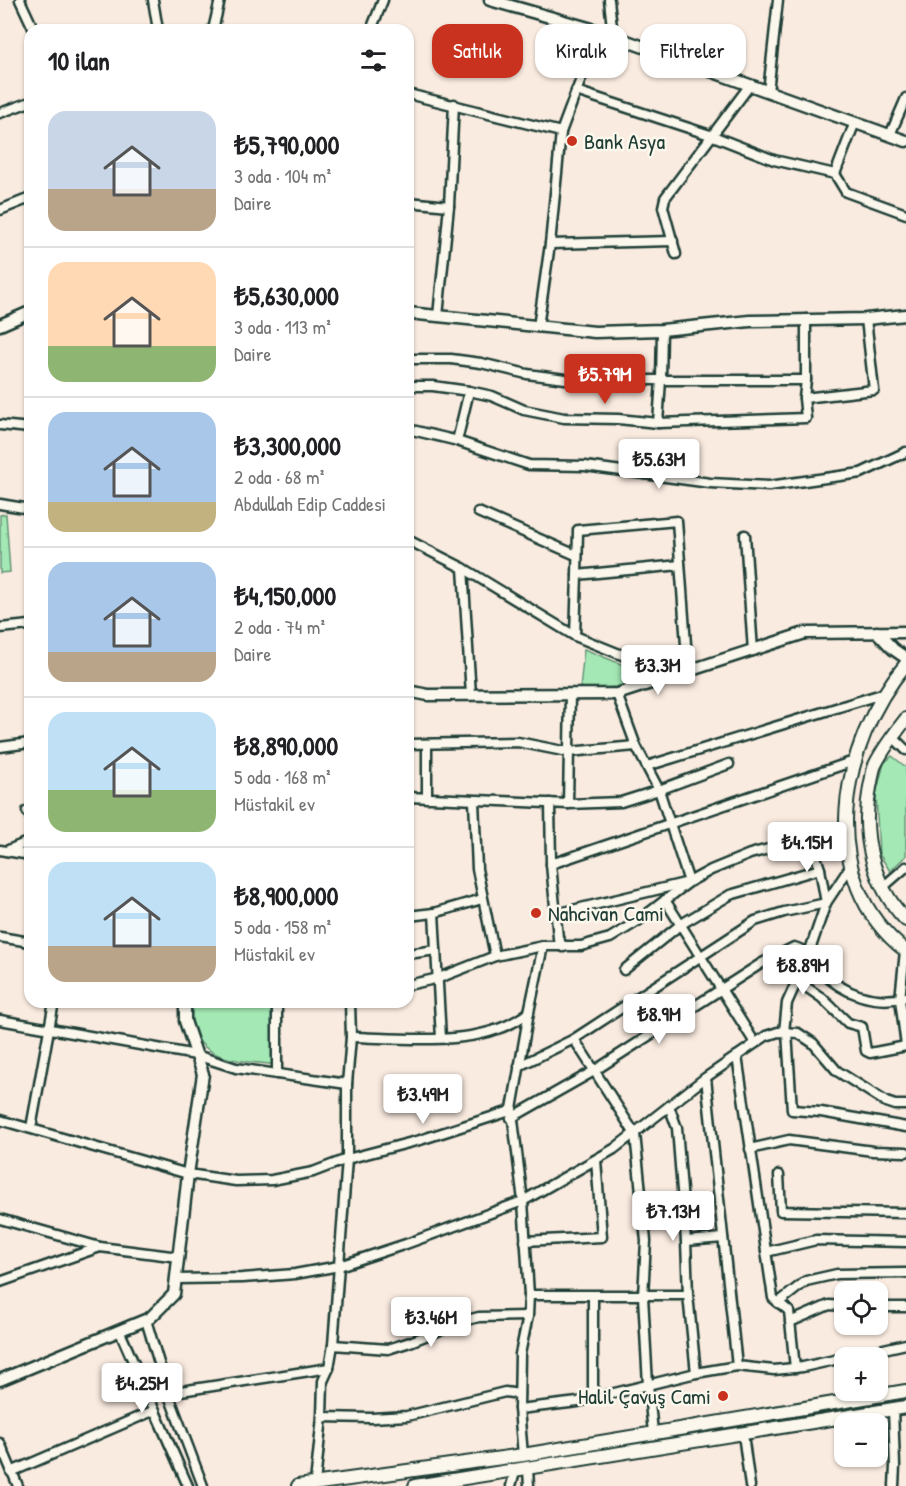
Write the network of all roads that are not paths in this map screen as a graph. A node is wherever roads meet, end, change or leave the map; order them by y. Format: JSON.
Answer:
{"nodes":[{"id":1,"x":20,"y":0,"type":"edge"},
{"id":2,"x":153,"y":0,"type":"edge"},
{"id":3,"x":220,"y":0,"type":"edge"},
{"id":4,"x":383,"y":0,"type":"edge"},
{"id":5,"x":490,"y":0,"type":"edge"},
{"id":6,"x":609,"y":0,"type":"edge"},
{"id":7,"x":778,"y":0,"type":"edge"},
{"id":8,"x":508,"y":3,"type":"edge"},
{"id":9,"x":31,"y":24,"type":"edge"},
{"id":10,"x":157,"y":24,"type":"edge"},
{"id":11,"x":214,"y":24,"type":"edge"},
{"id":12,"x":373,"y":24,"type":"edge"},
{"id":13,"x":576,"y":24,"type":"edge"},
{"id":14,"x":612,"y":24,"type":"edge"},
{"id":15,"x":628,"y":41,"type":"edge"},
{"id":16,"x":581,"y":78,"type":"edge"},
{"id":17,"x":750,"y":85,"type":"junction"},
{"id":18,"x":576,"y":91,"type":"junction"},
{"id":19,"x":768,"y":92,"type":"junction"},
{"id":20,"x":414,"y":94,"type":"edge"},
{"id":21,"x":906,"y":98,"type":"edge"},
{"id":22,"x":24,"y":104,"type":"edge"},
{"id":23,"x":454,"y":104,"type":"junction"},
{"id":24,"x":0,"y":113,"type":"edge"},
{"id":25,"x":855,"y":122,"type":"junction"},
{"id":26,"x":561,"y":132,"type":"junction"},
{"id":27,"x":890,"y":135,"type":"junction"},
{"id":28,"x":713,"y":136,"type":"junction"},
{"id":29,"x":906,"y":141,"type":"edge"},
{"id":30,"x":836,"y":174,"type":"junction"},
{"id":31,"x":24,"y":200,"type":"edge"},
{"id":32,"x":414,"y":203,"type":"edge"},
{"id":33,"x":448,"y":206,"type":"junction"},
{"id":34,"x":0,"y":210,"type":"edge"},
{"id":35,"x":906,"y":214,"type":"edge"},
{"id":36,"x":673,"y":241,"type":"junction"},
{"id":37,"x":550,"y":244,"type":"junction"},
{"id":38,"x":676,"y":254,"type":"dead end"},
{"id":39,"x":414,"y":314,"type":"edge"},
{"id":40,"x":24,"y":315,"type":"edge"},
{"id":41,"x":906,"y":315,"type":"edge"},
{"id":42,"x":438,"y":316,"type":"junction"},
{"id":43,"x":806,"y":319,"type":"junction"},
{"id":44,"x":866,"y":319,"type":"junction"},
{"id":45,"x":0,"y":325,"type":"edge"},
{"id":46,"x":538,"y":327,"type":"junction"},
{"id":47,"x":662,"y":330,"type":"junction"},
{"id":48,"x":414,"y":360,"type":"edge"},
{"id":49,"x":662,"y":380,"type":"junction"},
{"id":50,"x":806,"y":380,"type":"junction"},
{"id":51,"x":414,"y":386,"type":"edge"},
{"id":52,"x":469,"y":391,"type":"junction"},
{"id":53,"x":804,"y":398,"type":"junction"},
{"id":54,"x":658,"y":423,"type":"junction"},
{"id":55,"x":0,"y":425,"type":"edge"},
{"id":56,"x":24,"y":427,"type":"edge"},
{"id":57,"x":414,"y":430,"type":"edge"},
{"id":58,"x":457,"y":441,"type":"junction"},
{"id":59,"x":906,"y":452,"type":"edge"},
{"id":60,"x":0,"y":504,"type":"edge"},
{"id":61,"x":24,"y":508,"type":"edge"},
{"id":62,"x":478,"y":512,"type":"dead end"},
{"id":63,"x":745,"y":535,"type":"dead end"},
{"id":64,"x":414,"y":543,"type":"edge"},
{"id":65,"x":576,"y":555,"type":"junction"},
{"id":66,"x":680,"y":565,"type":"junction"},
{"id":67,"x":463,"y":568,"type":"junction"},
{"id":68,"x":577,"y":575,"type":"junction"},
{"id":69,"x":24,"y":626,"type":"edge"},
{"id":70,"x":0,"y":628,"type":"edge"},
{"id":71,"x":877,"y":632,"type":"junction"},
{"id":72,"x":906,"y":632,"type":"edge"},
{"id":73,"x":575,"y":636,"type":"junction"},
{"id":74,"x":753,"y":651,"type":"junction"},
{"id":75,"x":906,"y":658,"type":"edge"},
{"id":76,"x":906,"y":664,"type":"edge"},
{"id":77,"x":688,"y":672,"type":"junction"},
{"id":78,"x":674,"y":676,"type":"junction"},
{"id":79,"x":414,"y":692,"type":"edge"},
{"id":80,"x":885,"y":693,"type":"junction"},
{"id":81,"x":570,"y":694,"type":"junction"},
{"id":82,"x":617,"y":694,"type":"junction"},
{"id":83,"x":471,"y":695,"type":"junction"},
{"id":84,"x":906,"y":719,"type":"edge"},
{"id":85,"x":893,"y":737,"type":"junction"},
{"id":86,"x":24,"y":744,"type":"edge"},
{"id":87,"x":414,"y":744,"type":"edge"},
{"id":88,"x":427,"y":744,"type":"junction"},
{"id":89,"x":636,"y":746,"type":"junction"},
{"id":90,"x":0,"y":747,"type":"edge"},
{"id":91,"x":906,"y":750,"type":"edge"},
{"id":92,"x":568,"y":752,"type":"junction"},
{"id":93,"x":854,"y":761,"type":"junction"},
{"id":94,"x":729,"y":764,"type":"dead end"},
{"id":95,"x":647,"y":766,"type":"junction"},
{"id":96,"x":659,"y":790,"type":"junction"},
{"id":97,"x":414,"y":797,"type":"edge"},
{"id":98,"x":427,"y":798,"type":"junction"},
{"id":99,"x":474,"y":801,"type":"junction"},
{"id":100,"x":550,"y":803,"type":"junction"},
{"id":101,"x":568,"y":804,"type":"junction"},
{"id":102,"x":671,"y":823,"type":"junction"},
{"id":103,"x":845,"y":828,"type":"junction"},
{"id":104,"x":810,"y":837,"type":"junction"},
{"id":105,"x":24,"y":843,"type":"edge"},
{"id":106,"x":3,"y":851,"type":"edge"},
{"id":107,"x":24,"y":854,"type":"edge"},
{"id":108,"x":551,"y":864,"type":"junction"},
{"id":109,"x":850,"y":867,"type":"junction"},
{"id":110,"x":906,"y":867,"type":"edge"},
{"id":111,"x":820,"y":869,"type":"junction"},
{"id":112,"x":689,"y":882,"type":"junction"},
{"id":113,"x":883,"y":888,"type":"junction"},
{"id":114,"x":482,"y":899,"type":"junction"},
{"id":115,"x":665,"y":900,"type":"junction"},
{"id":116,"x":826,"y":903,"type":"junction"},
{"id":117,"x":434,"y":913,"type":"junction"},
{"id":118,"x":556,"y":914,"type":"junction"},
{"id":119,"x":414,"y":915,"type":"edge"},
{"id":120,"x":906,"y":920,"type":"edge"},
{"id":121,"x":681,"y":925,"type":"junction"},
{"id":122,"x":0,"y":937,"type":"edge"},
{"id":123,"x":24,"y":941,"type":"edge"},
{"id":124,"x":543,"y":946,"type":"junction"},
{"id":125,"x":563,"y":947,"type":"junction"},
{"id":126,"x":436,"y":950,"type":"junction"},
{"id":127,"x":905,"y":951,"type":"edge"},
{"id":128,"x":414,"y":953,"type":"edge"},
{"id":129,"x":495,"y":956,"type":"junction"},
{"id":130,"x":700,"y":956,"type":"junction"},
{"id":131,"x":808,"y":956,"type":"junction"},
{"id":132,"x":624,"y":970,"type":"dead end"},
{"id":133,"x":439,"y":978,"type":"junction"},
{"id":134,"x":796,"y":980,"type":"junction"},
{"id":135,"x":414,"y":984,"type":"edge"},
{"id":136,"x":721,"y":989,"type":"junction"},
{"id":137,"x":903,"y":998,"type":"edge"},
{"id":138,"x":53,"y":1008,"type":"edge"},
{"id":139,"x":184,"y":1008,"type":"edge"},
{"id":140,"x":277,"y":1008,"type":"edge"},
{"id":141,"x":350,"y":1008,"type":"edge"},
{"id":142,"x":529,"y":1012,"type":"junction"},
{"id":143,"x":0,"y":1020,"type":"edge"},
{"id":144,"x":904,"y":1023,"type":"edge"},
{"id":145,"x":49,"y":1029,"type":"junction"},
{"id":146,"x":786,"y":1032,"type":"junction"},
{"id":147,"x":351,"y":1037,"type":"junction"},
{"id":148,"x":441,"y":1038,"type":"junction"},
{"id":149,"x":574,"y":1039,"type":"junction"},
{"id":150,"x":755,"y":1043,"type":"junction"},
{"id":151,"x":906,"y":1046,"type":"edge"},
{"id":152,"x":196,"y":1055,"type":"junction"},
{"id":153,"x":737,"y":1056,"type":"junction"},
{"id":154,"x":519,"y":1066,"type":"junction"},
{"id":155,"x":594,"y":1071,"type":"junction"},
{"id":156,"x":277,"y":1074,"type":"junction"},
{"id":157,"x":706,"y":1078,"type":"junction"},
{"id":158,"x":347,"y":1084,"type":"junction"},
{"id":159,"x":906,"y":1105,"type":"edge"},
{"id":160,"x":669,"y":1106,"type":"junction"},
{"id":161,"x":512,"y":1113,"type":"junction"},
{"id":162,"x":0,"y":1120,"type":"edge"},
{"id":163,"x":906,"y":1127,"type":"edge"},
{"id":164,"x":31,"y":1128,"type":"junction"},
{"id":165,"x":634,"y":1134,"type":"junction"},
{"id":166,"x":750,"y":1149,"type":"junction"},
{"id":167,"x":906,"y":1152,"type":"edge"},
{"id":168,"x":347,"y":1159,"type":"junction"},
{"id":169,"x":596,"y":1160,"type":"junction"},
{"id":170,"x":188,"y":1174,"type":"junction"},
{"id":171,"x":779,"y":1175,"type":"dead end"},
{"id":172,"x":523,"y":1202,"type":"junction"},
{"id":173,"x":906,"y":1213,"type":"edge"},
{"id":174,"x":0,"y":1219,"type":"edge"},
{"id":175,"x":723,"y":1238,"type":"junction"},
{"id":176,"x":525,"y":1241,"type":"junction"},
{"id":177,"x":686,"y":1241,"type":"junction"},
{"id":178,"x":906,"y":1242,"type":"edge"},
{"id":179,"x":100,"y":1247,"type":"junction"},
{"id":180,"x":766,"y":1252,"type":"junction"},
{"id":181,"x":178,"y":1257,"type":"junction"},
{"id":182,"x":339,"y":1266,"type":"junction"},
{"id":183,"x":906,"y":1273,"type":"edge"},
{"id":184,"x":176,"y":1278,"type":"junction"},
{"id":185,"x":0,"y":1282,"type":"edge"},
{"id":186,"x":529,"y":1295,"type":"junction"},
{"id":187,"x":687,"y":1295,"type":"junction"},
{"id":188,"x":593,"y":1296,"type":"junction"},
{"id":189,"x":643,"y":1296,"type":"junction"},
{"id":190,"x":778,"y":1303,"type":"junction"},
{"id":191,"x":834,"y":1305,"type":"edge"},
{"id":192,"x":888,"y":1307,"type":"edge"},
{"id":193,"x":906,"y":1307,"type":"edge"},
{"id":194,"x":528,"y":1316,"type":"junction"},
{"id":195,"x":146,"y":1320,"type":"junction"},
{"id":196,"x":790,"y":1322,"type":"junction"},
{"id":197,"x":120,"y":1332,"type":"junction"},
{"id":198,"x":906,"y":1344,"type":"edge"},
{"id":199,"x":333,"y":1345,"type":"junction"},
{"id":200,"x":737,"y":1366,"type":"junction"},
{"id":201,"x":329,"y":1368,"type":"junction"},
{"id":202,"x":795,"y":1368,"type":"junction"},
{"id":203,"x":696,"y":1373,"type":"junction"},
{"id":204,"x":0,"y":1380,"type":"edge"},
{"id":205,"x":648,"y":1385,"type":"junction"},
{"id":206,"x":906,"y":1391,"type":"edge"},
{"id":207,"x":168,"y":1393,"type":"junction"},
{"id":208,"x":519,"y":1394,"type":"junction"},
{"id":209,"x":593,"y":1398,"type":"junction"},
{"id":210,"x":906,"y":1407,"type":"edge"},
{"id":211,"x":519,"y":1409,"type":"junction"},
{"id":212,"x":892,"y":1409,"type":"junction"},
{"id":213,"x":155,"y":1410,"type":"junction"},
{"id":214,"x":322,"y":1417,"type":"junction"},
{"id":215,"x":653,"y":1432,"type":"junction"},
{"id":216,"x":743,"y":1434,"type":"junction"},
{"id":217,"x":0,"y":1443,"type":"edge"},
{"id":218,"x":523,"y":1455,"type":"junction"},
{"id":219,"x":528,"y":1469,"type":"junction"},
{"id":220,"x":515,"y":1471,"type":"junction"},
{"id":221,"x":12,"y":1472,"type":"junction"},
{"id":222,"x":315,"y":1482,"type":"junction"},
{"id":223,"x":18,"y":1486,"type":"edge"},
{"id":224,"x":188,"y":1486,"type":"edge"},
{"id":225,"x":204,"y":1486,"type":"edge"},
{"id":226,"x":298,"y":1486,"type":"edge"},
{"id":227,"x":415,"y":1486,"type":"edge"},
{"id":228,"x":511,"y":1486,"type":"edge"},
{"id":229,"x":529,"y":1486,"type":"edge"},
{"id":230,"x":750,"y":1486,"type":"edge"},
{"id":231,"x":894,"y":1486,"type":"edge"}],
"edges":[{"from":1,"to":9,"type":"street"},
{"from":2,"to":10,"type":"street"},
{"from":3,"to":11,"type":"street"},
{"from":4,"to":12,"type":"street"},
{"from":5,"to":8,"type":"street"},
{"from":6,"to":14,"type":"street"},
{"from":7,"to":19,"type":"street"},
{"from":8,"to":13,"type":"street"},
{"from":15,"to":17,"type":"street"},
{"from":16,"to":18,"type":"street"},
{"from":17,"to":19,"type":"street"},
{"from":17,"to":28,"type":"street"},
{"from":18,"to":26,"type":"street"},
{"from":18,"to":28,"type":"street"},
{"from":19,"to":25,"type":"street"},
{"from":20,"to":23,"type":"street"},
{"from":21,"to":27,"type":"street"},
{"from":22,"to":24,"type":"street"},
{"from":23,"to":26,"type":"street"},
{"from":23,"to":33,"type":"street"},
{"from":25,"to":27,"type":"street"},
{"from":25,"to":30,"type":"street"},
{"from":26,"to":37,"type":"street"},
{"from":27,"to":29,"type":"street"},
{"from":28,"to":30,"type":"street"},
{"from":28,"to":36,"type":"street"},
{"from":30,"to":35,"type":"street"},
{"from":31,"to":34,"type":"street"},
{"from":32,"to":33,"type":"street"},
{"from":33,"to":42,"type":"street"},
{"from":36,"to":37,"type":"street"},
{"from":36,"to":38,"type":"street"},
{"from":37,"to":46,"type":"street"},
{"from":39,"to":42,"type":"street"},
{"from":40,"to":45,"type":"street"},
{"from":41,"to":44,"type":"street"},
{"from":42,"to":46,"type":"street"},
{"from":43,"to":44,"type":"street"},
{"from":43,"to":47,"type":"street"},
{"from":43,"to":50,"type":"street"},
{"from":44,"to":53,"type":"street"},
{"from":46,"to":47,"type":"street"},
{"from":47,"to":49,"type":"street"},
{"from":48,"to":49,"type":"street"},
{"from":49,"to":50,"type":"street"},
{"from":49,"to":54,"type":"street"},
{"from":50,"to":53,"type":"street"},
{"from":51,"to":52,"type":"street"},
{"from":52,"to":54,"type":"street"},
{"from":52,"to":58,"type":"street"},
{"from":53,"to":54,"type":"street"},
{"from":55,"to":56,"type":"street"},
{"from":57,"to":58,"type":"street"},
{"from":58,"to":59,"type":"street"},
{"from":60,"to":61,"type":"street"},
{"from":62,"to":65,"type":"street"},
{"from":63,"to":74,"type":"street"},
{"from":64,"to":67,"type":"street"},
{"from":65,"to":66,"type":"street"},
{"from":65,"to":68,"type":"street"},
{"from":66,"to":68,"type":"street"},
{"from":66,"to":77,"type":"street"},
{"from":67,"to":73,"type":"street"},
{"from":67,"to":83,"type":"street"},
{"from":68,"to":73,"type":"street"},
{"from":69,"to":70,"type":"street"},
{"from":71,"to":72,"type":"street"},
{"from":71,"to":74,"type":"street"},
{"from":71,"to":75,"type":"street"},
{"from":73,"to":78,"type":"street"},
{"from":74,"to":77,"type":"street"},
{"from":76,"to":80,"type":"main road"},
{"from":77,"to":78,"type":"street"},
{"from":78,"to":82,"type":"street"},
{"from":79,"to":83,"type":"street"},
{"from":80,"to":93,"type":"main road"},
{"from":80,"to":95,"type":"street"},
{"from":81,"to":82,"type":"street"},
{"from":81,"to":83,"type":"street"},
{"from":81,"to":92,"type":"street"},
{"from":82,"to":89,"type":"street"},
{"from":84,"to":85,"type":"main road"},
{"from":85,"to":91,"type":"street"},
{"from":85,"to":113,"type":"main road"},
{"from":86,"to":90,"type":"street"},
{"from":87,"to":88,"type":"street"},
{"from":88,"to":92,"type":"street"},
{"from":88,"to":98,"type":"street"},
{"from":89,"to":92,"type":"street"},
{"from":89,"to":95,"type":"street"},
{"from":92,"to":101,"type":"street"},
{"from":93,"to":102,"type":"street"},
{"from":93,"to":103,"type":"main road"},
{"from":94,"to":96,"type":"street"},
{"from":95,"to":96,"type":"street"},
{"from":96,"to":101,"type":"street"},
{"from":96,"to":102,"type":"street"},
{"from":97,"to":98,"type":"street"},
{"from":98,"to":99,"type":"street"},
{"from":99,"to":100,"type":"street"},
{"from":99,"to":114,"type":"street"},
{"from":100,"to":101,"type":"street"},
{"from":100,"to":108,"type":"street"},
{"from":102,"to":108,"type":"street"},
{"from":102,"to":112,"type":"street"},
{"from":103,"to":104,"type":"street"},
{"from":103,"to":109,"type":"main road"},
{"from":104,"to":111,"type":"street"},
{"from":104,"to":112,"type":"street"},
{"from":105,"to":106,"type":"street"},
{"from":106,"to":107,"type":"street"},
{"from":108,"to":118,"type":"street"},
{"from":109,"to":116,"type":"street"},
{"from":109,"to":127,"type":"main road"},
{"from":110,"to":113,"type":"street"},
{"from":111,"to":116,"type":"street"},
{"from":111,"to":121,"type":"street"},
{"from":112,"to":115,"type":"street"},
{"from":112,"to":118,"type":"street"},
{"from":113,"to":120,"type":"main road"},
{"from":114,"to":117,"type":"street"},
{"from":114,"to":129,"type":"street"},
{"from":115,"to":121,"type":"street"},
{"from":115,"to":125,"type":"street"},
{"from":116,"to":130,"type":"street"},
{"from":116,"to":131,"type":"street"},
{"from":117,"to":119,"type":"street"},
{"from":117,"to":126,"type":"street"},
{"from":118,"to":125,"type":"street"},
{"from":121,"to":130,"type":"street"},
{"from":121,"to":132,"type":"street"},
{"from":122,"to":123,"type":"street"},
{"from":124,"to":125,"type":"street"},
{"from":124,"to":129,"type":"street"},
{"from":124,"to":142,"type":"street"},
{"from":126,"to":128,"type":"street"},
{"from":126,"to":133,"type":"street"},
{"from":127,"to":137,"type":"street"},
{"from":129,"to":133,"type":"street"},
{"from":130,"to":136,"type":"street"},
{"from":130,"to":149,"type":"street"},
{"from":131,"to":134,"type":"street"},
{"from":131,"to":136,"type":"street"},
{"from":131,"to":137,"type":"street"},
{"from":133,"to":135,"type":"street"},
{"from":133,"to":148,"type":"street"},
{"from":134,"to":146,"type":"street"},
{"from":134,"to":151,"type":"street"},
{"from":136,"to":150,"type":"street"},
{"from":136,"to":155,"type":"street"},
{"from":137,"to":144,"type":"street"},
{"from":138,"to":145,"type":"street"},
{"from":139,"to":152,"type":"street"},
{"from":140,"to":156,"type":"street"},
{"from":141,"to":147,"type":"street"},
{"from":142,"to":148,"type":"street"},
{"from":142,"to":154,"type":"street"},
{"from":143,"to":145,"type":"street"},
{"from":144,"to":151,"type":"street"},
{"from":145,"to":152,"type":"street"},
{"from":145,"to":164,"type":"street"},
{"from":146,"to":150,"type":"street"},
{"from":146,"to":159,"type":"street"},
{"from":146,"to":163,"type":"street"},
{"from":147,"to":148,"type":"street"},
{"from":147,"to":158,"type":"street"},
{"from":149,"to":154,"type":"street"},
{"from":149,"to":155,"type":"street"},
{"from":150,"to":153,"type":"street"},
{"from":152,"to":156,"type":"street"},
{"from":152,"to":170,"type":"street"},
{"from":153,"to":157,"type":"street"},
{"from":153,"to":166,"type":"street"},
{"from":154,"to":161,"type":"street"},
{"from":155,"to":161,"type":"street"},
{"from":155,"to":165,"type":"street"},
{"from":156,"to":158,"type":"street"},
{"from":157,"to":160,"type":"street"},
{"from":157,"to":175,"type":"street"},
{"from":158,"to":168,"type":"street"},
{"from":160,"to":165,"type":"street"},
{"from":160,"to":177,"type":"street"},
{"from":161,"to":168,"type":"street"},
{"from":161,"to":172,"type":"street"},
{"from":162,"to":164,"type":"street"},
{"from":164,"to":170,"type":"street"},
{"from":165,"to":169,"type":"street"},
{"from":165,"to":189,"type":"street"},
{"from":166,"to":167,"type":"street"},
{"from":166,"to":180,"type":"street"},
{"from":168,"to":170,"type":"street"},
{"from":168,"to":182,"type":"street"},
{"from":169,"to":172,"type":"street"},
{"from":169,"to":176,"type":"street"},
{"from":170,"to":181,"type":"street"},
{"from":171,"to":173,"type":"street"},
{"from":172,"to":176,"type":"street"},
{"from":172,"to":182,"type":"street"},
{"from":174,"to":179,"type":"street"},
{"from":175,"to":177,"type":"street"},
{"from":175,"to":200,"type":"street"},
{"from":176,"to":186,"type":"street"},
{"from":177,"to":187,"type":"street"},
{"from":178,"to":180,"type":"street"},
{"from":179,"to":181,"type":"street"},
{"from":179,"to":185,"type":"street"},
{"from":180,"to":190,"type":"street"},
{"from":181,"to":184,"type":"street"},
{"from":182,"to":184,"type":"street"},
{"from":182,"to":199,"type":"street"},
{"from":183,"to":190,"type":"street"},
{"from":184,"to":195,"type":"street"},
{"from":186,"to":188,"type":"street"},
{"from":186,"to":194,"type":"street"},
{"from":187,"to":189,"type":"street"},
{"from":187,"to":203,"type":"street"},
{"from":188,"to":189,"type":"street"},
{"from":188,"to":209,"type":"street"},
{"from":189,"to":205,"type":"street"},
{"from":190,"to":196,"type":"street"},
{"from":191,"to":196,"type":"street"},
{"from":192,"to":193,"type":"street"},
{"from":194,"to":199,"type":"street"},
{"from":194,"to":208,"type":"street"},
{"from":195,"to":197,"type":"street"},
{"from":195,"to":207,"type":"street"},
{"from":196,"to":202,"type":"street"},
{"from":197,"to":204,"type":"street"},
{"from":197,"to":213,"type":"street"},
{"from":198,"to":202,"type":"street"},
{"from":199,"to":201,"type":"street"},
{"from":200,"to":202,"type":"street"},
{"from":200,"to":203,"type":"street"},
{"from":201,"to":207,"type":"street"},
{"from":201,"to":214,"type":"street"},
{"from":203,"to":205,"type":"street"},
{"from":205,"to":209,"type":"street"},
{"from":205,"to":215,"type":"street"},
{"from":206,"to":215,"type":"main road"},
{"from":207,"to":225,"type":"street"},
{"from":208,"to":211,"type":"street"},
{"from":208,"to":214,"type":"street"},
{"from":209,"to":211,"type":"street"},
{"from":210,"to":212,"type":"main road"},
{"from":211,"to":218,"type":"street"},
{"from":212,"to":216,"type":"main road"},
{"from":212,"to":231,"type":"street"},
{"from":213,"to":221,"type":"street"},
{"from":213,"to":224,"type":"street"},
{"from":214,"to":222,"type":"street"},
{"from":215,"to":218,"type":"main road"},
{"from":216,"to":219,"type":"main road"},
{"from":216,"to":230,"type":"street"},
{"from":217,"to":221,"type":"street"},
{"from":218,"to":222,"type":"main road"},
{"from":219,"to":220,"type":"main road"},
{"from":219,"to":229,"type":"street"},
{"from":220,"to":227,"type":"main road"},
{"from":220,"to":228,"type":"street"},
{"from":221,"to":223,"type":"street"},
{"from":222,"to":226,"type":"main road"}]}
